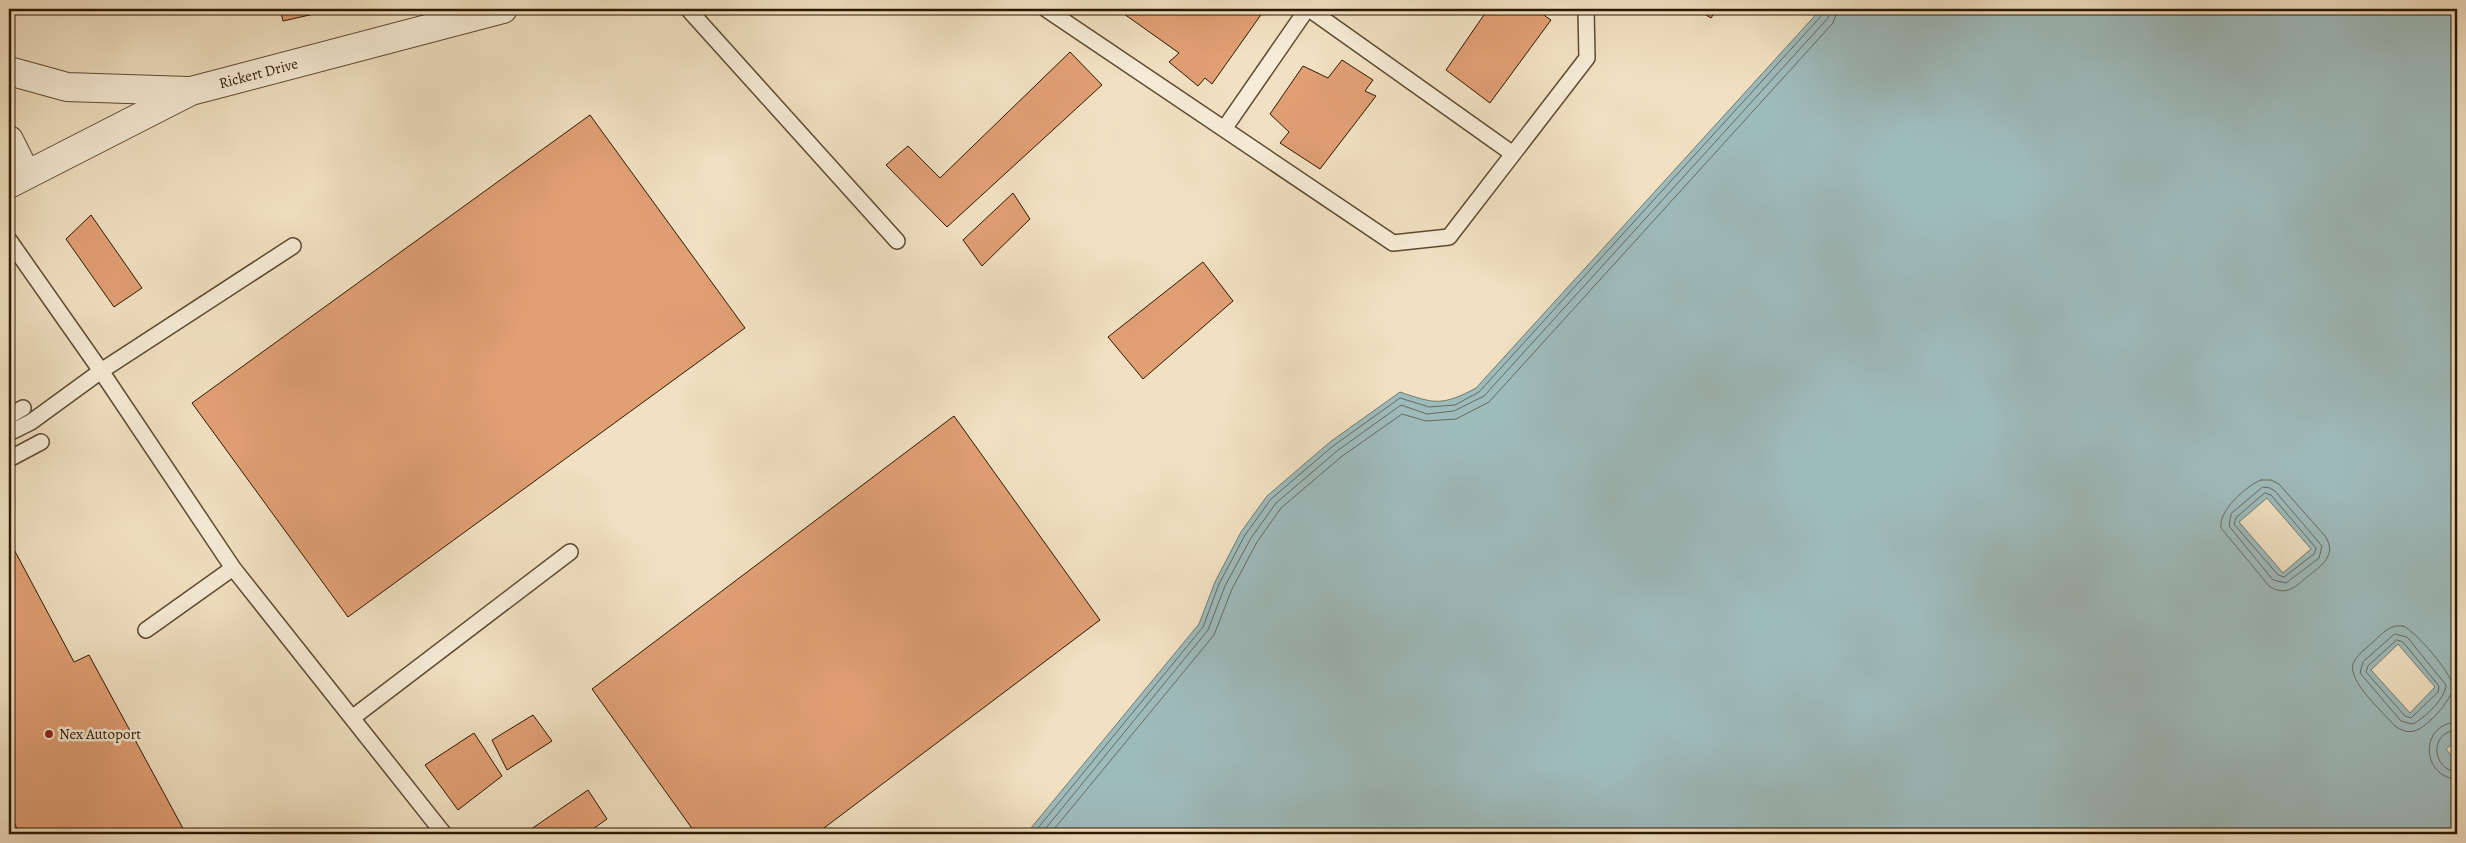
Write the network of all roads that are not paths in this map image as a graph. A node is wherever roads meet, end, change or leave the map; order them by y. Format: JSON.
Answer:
{"nodes":[{"id":1,"x":503,"y":9,"type":"edge"},
{"id":2,"x":688,"y":9,"type":"edge"},
{"id":3,"x":1046,"y":9,"type":"edge"},
{"id":4,"x":1308,"y":9,"type":"edge"},
{"id":5,"x":1586,"y":9,"type":"edge"},
{"id":6,"x":9,"y":71,"type":"edge"},
{"id":7,"x":192,"y":91,"type":"junction"},
{"id":8,"x":1224,"y":129,"type":"junction"},
{"id":9,"x":9,"y":140,"type":"edge"},
{"id":10,"x":1513,"y":154,"type":"junction"},
{"id":11,"x":18,"y":179,"type":"edge"},
{"id":12,"x":9,"y":240,"type":"edge"},
{"id":13,"x":897,"y":241,"type":"dead end"},
{"id":14,"x":293,"y":246,"type":"dead end"},
{"id":15,"x":101,"y":371,"type":"junction"},
{"id":16,"x":23,"y":408,"type":"dead end"},
{"id":17,"x":9,"y":416,"type":"edge"},
{"id":18,"x":9,"y":434,"type":"edge"},
{"id":19,"x":42,"y":442,"type":"dead end"},
{"id":20,"x":9,"y":459,"type":"edge"},
{"id":21,"x":570,"y":552,"type":"dead end"},
{"id":22,"x":233,"y":568,"type":"junction"},
{"id":23,"x":146,"y":630,"type":"dead end"},
{"id":24,"x":352,"y":718,"type":"junction"},
{"id":25,"x":444,"y":834,"type":"edge"}],
"edges":[{"from":1,"to":7,"type":"street","name":"Rickert Drive"},
{"from":2,"to":13,"type":"lane"},
{"from":3,"to":8,"type":"lane"},
{"from":4,"to":8,"type":"lane"},
{"from":4,"to":10,"type":"lane"},
{"from":5,"to":10,"type":"lane"},
{"from":6,"to":7,"type":"street"},
{"from":7,"to":11,"type":"street","name":"Rickert Drive"},
{"from":8,"to":10,"type":"lane"},
{"from":9,"to":11,"type":"street"},
{"from":12,"to":15,"type":"lane"},
{"from":14,"to":15,"type":"lane"},
{"from":15,"to":18,"type":"lane"},
{"from":15,"to":22,"type":"lane"},
{"from":16,"to":17,"type":"lane"},
{"from":19,"to":20,"type":"lane"},
{"from":21,"to":24,"type":"lane"},
{"from":22,"to":23,"type":"lane"},
{"from":22,"to":24,"type":"lane"},
{"from":24,"to":25,"type":"lane"}]}
